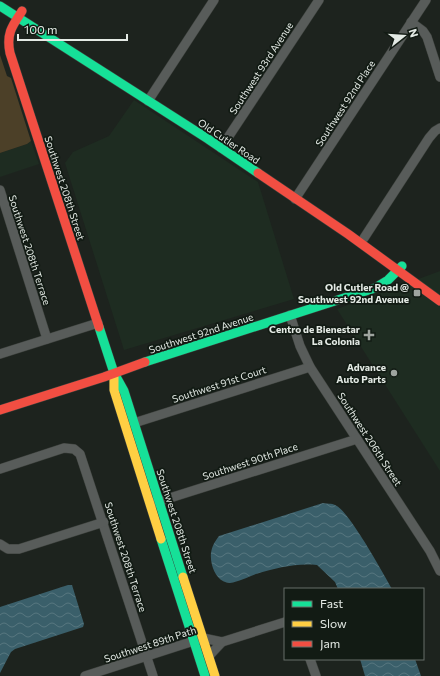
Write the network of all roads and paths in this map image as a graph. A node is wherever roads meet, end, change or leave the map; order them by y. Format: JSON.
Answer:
{"nodes":[{"id":1,"x":4,"y":0,"type":"edge"},
{"id":2,"x":214,"y":0,"type":"edge"},
{"id":3,"x":319,"y":0,"type":"edge"},
{"id":4,"x":426,"y":0,"type":"edge"},
{"id":5,"x":0,"y":6,"type":"edge"},
{"id":6,"x":20,"y":14,"type":"junction"},
{"id":7,"x":411,"y":22,"type":"junction"},
{"id":8,"x":440,"y":77,"type":"edge"},
{"id":9,"x":149,"y":99,"type":"junction"},
{"id":10,"x":440,"y":128,"type":"edge"},
{"id":11,"x":222,"y":146,"type":"junction"},
{"id":12,"x":0,"y":190,"type":"edge"},
{"id":13,"x":297,"y":196,"type":"junction"},
{"id":14,"x":364,"y":238,"type":"junction"},
{"id":15,"x":400,"y":268,"type":"junction"},
{"id":16,"x":440,"y":292,"type":"edge"},
{"id":17,"x":440,"y":301,"type":"edge"},
{"id":18,"x":290,"y":315,"type":"junction"},
{"id":19,"x":98,"y":323,"type":"junction"},
{"id":20,"x":47,"y":339,"type":"junction"},
{"id":21,"x":0,"y":354,"type":"edge"},
{"id":22,"x":310,"y":367,"type":"junction"},
{"id":23,"x":114,"y":373,"type":"junction"},
{"id":24,"x":0,"y":410,"type":"edge"},
{"id":25,"x":134,"y":423,"type":"junction"},
{"id":26,"x":357,"y":439,"type":"junction"},
{"id":27,"x":0,"y":469,"type":"edge"},
{"id":28,"x":155,"y":503,"type":"junction"},
{"id":29,"x":104,"y":522,"type":"junction"},
{"id":30,"x":1,"y":545,"type":"edge"},
{"id":31,"x":440,"y":571,"type":"edge"},
{"id":32,"x":284,"y":622,"type":"edge"},
{"id":33,"x":198,"y":640,"type":"junction"},
{"id":34,"x":222,"y":642,"type":"junction"},
{"id":35,"x":146,"y":656,"type":"junction"},
{"id":36,"x":209,"y":656,"type":"junction"},
{"id":37,"x":310,"y":660,"type":"edge"},
{"id":38,"x":85,"y":676,"type":"edge"},
{"id":39,"x":153,"y":676,"type":"edge"},
{"id":40,"x":205,"y":676,"type":"edge"},
{"id":41,"x":215,"y":676,"type":"edge"},
{"id":42,"x":316,"y":676,"type":"edge"}],
"edges":[{"from":1,"to":6,"type":"street","name":"Old Cutler Road"},
{"from":2,"to":9,"type":"street"},
{"from":3,"to":11,"type":"street","name":"Southwest 93rd Avenue"},
{"from":4,"to":7,"type":"street","name":"Southwest 92nd Place"},
{"from":5,"to":6,"type":"street","name":"Old Cutler Road"},
{"from":6,"to":9,"type":"street","name":"Old Cutler Road"},
{"from":6,"to":19,"type":"street","name":"Southwest 208th Street"},
{"from":7,"to":8,"type":"street"},
{"from":7,"to":13,"type":"street","name":"Southwest 92nd Place"},
{"from":9,"to":11,"type":"street","name":"Old Cutler Road"},
{"from":10,"to":14,"type":"street"},
{"from":11,"to":13,"type":"street","name":"Old Cutler Road"},
{"from":12,"to":20,"type":"street","name":"Southwest 208th Terrace"},
{"from":13,"to":14,"type":"street","name":"Old Cutler Road"},
{"from":13,"to":15,"type":"street","name":"Old Cutler Road"},
{"from":14,"to":15,"type":"street","name":"Old Cutler Road"},
{"from":15,"to":16,"type":"street","name":"Old Cutler Road"},
{"from":15,"to":17,"type":"street","name":"Old Cutler Road"},
{"from":15,"to":18,"type":"street","name":"Southwest 92nd Avenue"},
{"from":18,"to":22,"type":"street","name":"Southwest 206th Street"},
{"from":18,"to":23,"type":"street","name":"Southwest 92nd Avenue"},
{"from":19,"to":20,"type":"street"},
{"from":19,"to":23,"type":"street","name":"Southwest 208th Street"},
{"from":20,"to":21,"type":"street"},
{"from":22,"to":25,"type":"street","name":"Southwest 91st Court"},
{"from":22,"to":26,"type":"street","name":"Southwest 206th Street"},
{"from":23,"to":24,"type":"street","name":"Southwest 92nd Avenue"},
{"from":23,"to":25,"type":"street","name":"Southwest 208th Street"},
{"from":23,"to":28,"type":"street","name":"Southwest 208th Street"},
{"from":25,"to":28,"type":"street","name":"Southwest 208th Street"},
{"from":26,"to":28,"type":"street","name":"Southwest 90th Place"},
{"from":26,"to":31,"type":"street","name":"Southwest 206th Street"},
{"from":27,"to":29,"type":"street","name":"Southwest 208th Terrace"},
{"from":28,"to":33,"type":"street","name":"Southwest 208th Street"},
{"from":29,"to":30,"type":"street"},
{"from":29,"to":35,"type":"street","name":"Southwest 208th Terrace"},
{"from":32,"to":34,"type":"street","name":"Southwest 89th Path"},
{"from":33,"to":34,"type":"street","name":"Southwest 89th Path"},
{"from":33,"to":35,"type":"street","name":"Southwest 89th Path"},
{"from":33,"to":36,"type":"street","name":"Southwest 208th Street"},
{"from":33,"to":40,"type":"street","name":"Southwest 208th Street"},
{"from":34,"to":36,"type":"street","name":"Southwest 89th Path"},
{"from":35,"to":38,"type":"street","name":"Southwest 89th Path"},
{"from":35,"to":39,"type":"street","name":"Southwest 208th Terrace"},
{"from":36,"to":41,"type":"street","name":"Southwest 208th Street"},
{"from":37,"to":42,"type":"street"}]}
